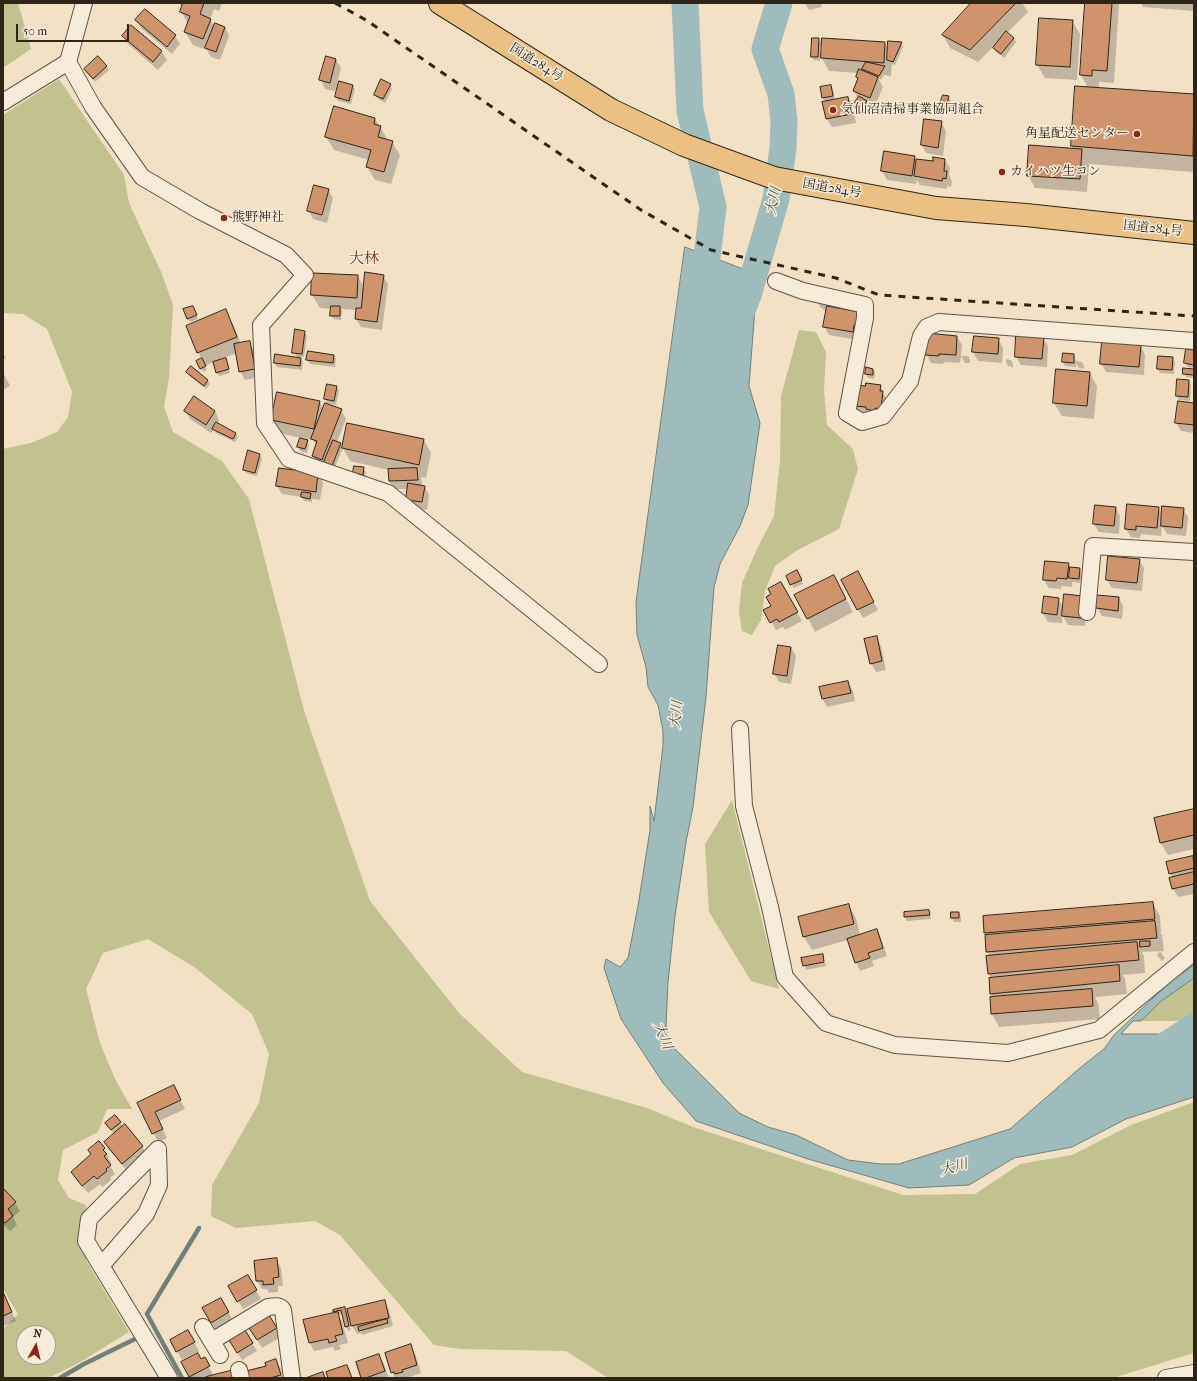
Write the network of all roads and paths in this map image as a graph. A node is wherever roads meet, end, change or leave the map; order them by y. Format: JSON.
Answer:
{"nodes":[{"id":1,"x":84,"y":3,"type":"edge"},
{"id":2,"x":440,"y":3,"type":"edge"},
{"id":3,"x":68,"y":62,"type":"junction"},
{"id":4,"x":3,"y":102,"type":"edge"},
{"id":5,"x":1194,"y":233,"type":"edge"},
{"id":6,"x":776,"y":281,"type":"dead end"},
{"id":7,"x":1194,"y":341,"type":"edge"},
{"id":8,"x":1194,"y":552,"type":"edge"},
{"id":9,"x":1087,"y":612,"type":"dead end"},
{"id":10,"x":599,"y":664,"type":"dead end"},
{"id":11,"x":740,"y":729,"type":"dead end"},
{"id":12,"x":1194,"y":952,"type":"edge"},
{"id":13,"x":101,"y":1266,"type":"junction"},
{"id":14,"x":202,"y":1327,"type":"dead end"},
{"id":15,"x":1194,"y":1373,"type":"edge"},
{"id":16,"x":169,"y":1378,"type":"edge"},
{"id":17,"x":292,"y":1378,"type":"edge"},
{"id":18,"x":1166,"y":1378,"type":"edge"}],
"edges":[{"from":1,"to":3,"type":"street"},
{"from":2,"to":5,"type":"highway","name":"国道284号"},
{"from":3,"to":4,"type":"street"},
{"from":3,"to":10,"type":"street"},
{"from":6,"to":7,"type":"street"},
{"from":8,"to":9,"type":"street"},
{"from":11,"to":12,"type":"street"},
{"from":13,"to":13,"type":"street"},
{"from":13,"to":16,"type":"street"},
{"from":14,"to":17,"type":"street"},
{"from":15,"to":18,"type":"street"}]}
